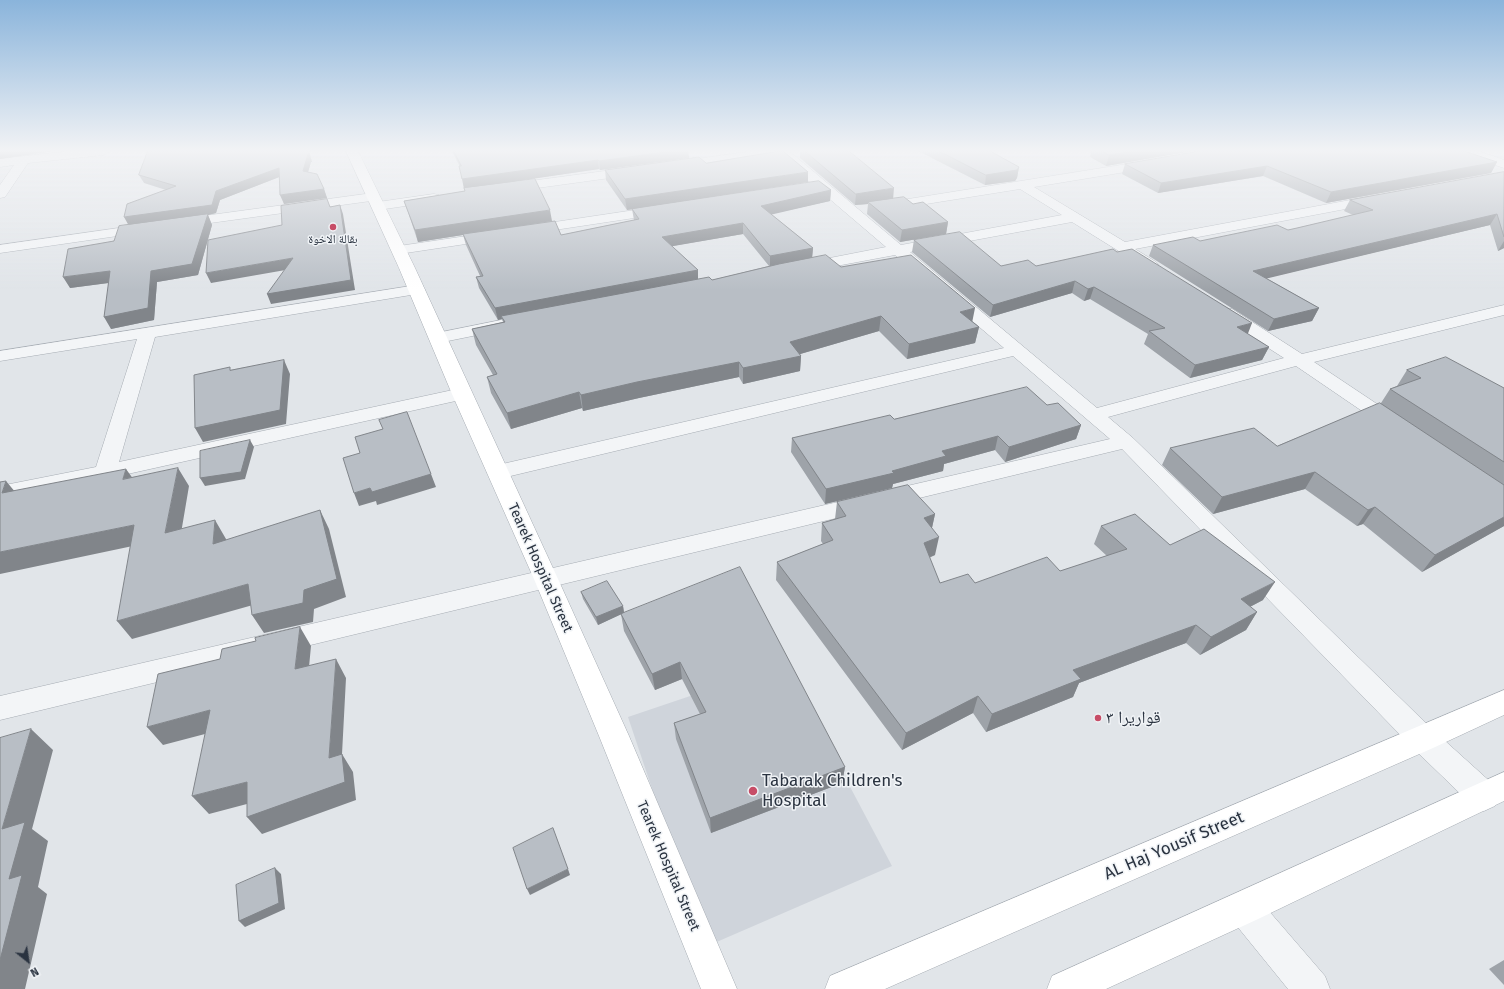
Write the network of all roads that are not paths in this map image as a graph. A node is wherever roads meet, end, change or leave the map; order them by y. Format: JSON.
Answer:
{"nodes":[{"id":1,"x":373,"y":197,"type":"edge"},
{"id":2,"x":432,"y":197,"type":"edge"},
{"id":3,"x":831,"y":197,"type":"edge"},
{"id":4,"x":947,"y":197,"type":"edge"},
{"id":5,"x":1044,"y":197,"type":"edge"},
{"id":6,"x":1387,"y":197,"type":"edge"},
{"id":7,"x":375,"y":201,"type":"junction"},
{"id":8,"x":678,"y":207,"type":"edge"},
{"id":9,"x":853,"y":212,"type":"junction"},
{"id":10,"x":1074,"y":216,"type":"junction"},
{"id":11,"x":1122,"y":247,"type":"junction"},
{"id":12,"x":0,"y":249,"type":"edge"},
{"id":13,"x":895,"y":249,"type":"junction"},
{"id":14,"x":399,"y":250,"type":"junction"},
{"id":15,"x":790,"y":269,"type":"edge"},
{"id":16,"x":1161,"y":272,"type":"edge"},
{"id":17,"x":417,"y":290,"type":"junction"},
{"id":18,"x":1214,"y":305,"type":"edge"},
{"id":19,"x":1504,"y":310,"type":"edge"},
{"id":20,"x":515,"y":323,"type":"edge"},
{"id":21,"x":148,"y":332,"type":"junction"},
{"id":22,"x":438,"y":338,"type":"junction"},
{"id":23,"x":1017,"y":350,"type":"junction"},
{"id":24,"x":0,"y":356,"type":"edge"},
{"id":25,"x":1299,"y":360,"type":"junction"},
{"id":26,"x":462,"y":394,"type":"junction"},
{"id":27,"x":1093,"y":415,"type":"junction"},
{"id":28,"x":1405,"y":432,"type":"edge"},
{"id":29,"x":1126,"y":442,"type":"junction"},
{"id":30,"x":105,"y":472,"type":"junction"},
{"id":31,"x":498,"y":472,"type":"junction"},
{"id":32,"x":0,"y":493,"type":"edge"},
{"id":33,"x":546,"y":578,"type":"junction"},
{"id":34,"x":1504,"y":702,"type":"edge"},
{"id":35,"x":0,"y":708,"type":"edge"},
{"id":36,"x":1423,"y":739,"type":"junction"},
{"id":37,"x":1494,"y":791,"type":"edge"},
{"id":38,"x":1244,"y":908,"type":"junction"},
{"id":39,"x":719,"y":989,"type":"edge"},
{"id":40,"x":843,"y":989,"type":"edge"},
{"id":41,"x":1065,"y":989,"type":"edge"},
{"id":42,"x":1312,"y":989,"type":"edge"}],
"edges":[{"from":1,"to":7,"type":"street","name":"Tearek Hospital Street"},
{"from":2,"to":7,"type":"street"},
{"from":3,"to":9,"type":"street"},
{"from":4,"to":9,"type":"street"},
{"from":5,"to":10,"type":"street"},
{"from":6,"to":11,"type":"street"},
{"from":7,"to":12,"type":"street"},
{"from":7,"to":14,"type":"street","name":"Tearek Hospital Street"},
{"from":8,"to":14,"type":"street"},
{"from":9,"to":13,"type":"street"},
{"from":10,"to":11,"type":"street"},
{"from":10,"to":13,"type":"street"},
{"from":11,"to":16,"type":"street"},
{"from":13,"to":15,"type":"street"},
{"from":13,"to":23,"type":"street"},
{"from":14,"to":17,"type":"street","name":"Tearek Hospital Street"},
{"from":17,"to":21,"type":"street"},
{"from":17,"to":22,"type":"street","name":"Tearek Hospital Street"},
{"from":18,"to":25,"type":"street"},
{"from":19,"to":25,"type":"street"},
{"from":20,"to":22,"type":"street"},
{"from":21,"to":24,"type":"street"},
{"from":21,"to":30,"type":"street"},
{"from":22,"to":26,"type":"street","name":"Tearek Hospital Street"},
{"from":23,"to":27,"type":"street"},
{"from":23,"to":31,"type":"street"},
{"from":25,"to":27,"type":"street"},
{"from":25,"to":28,"type":"street"},
{"from":26,"to":30,"type":"street"},
{"from":26,"to":31,"type":"street","name":"Tearek Hospital Street"},
{"from":27,"to":29,"type":"street"},
{"from":29,"to":33,"type":"street"},
{"from":29,"to":36,"type":"street"},
{"from":30,"to":32,"type":"street"},
{"from":31,"to":33,"type":"street","name":"Tearek Hospital Street"},
{"from":33,"to":35,"type":"street"},
{"from":33,"to":39,"type":"street","name":"Tearek Hospital Street"},
{"from":34,"to":36,"type":"street","name":"AL Haj Yousif Street"},
{"from":36,"to":37,"type":"street"},
{"from":36,"to":40,"type":"street","name":"AL Haj Yousif Street"},
{"from":37,"to":38,"type":"street"},
{"from":38,"to":41,"type":"street"},
{"from":38,"to":42,"type":"street"}]}
